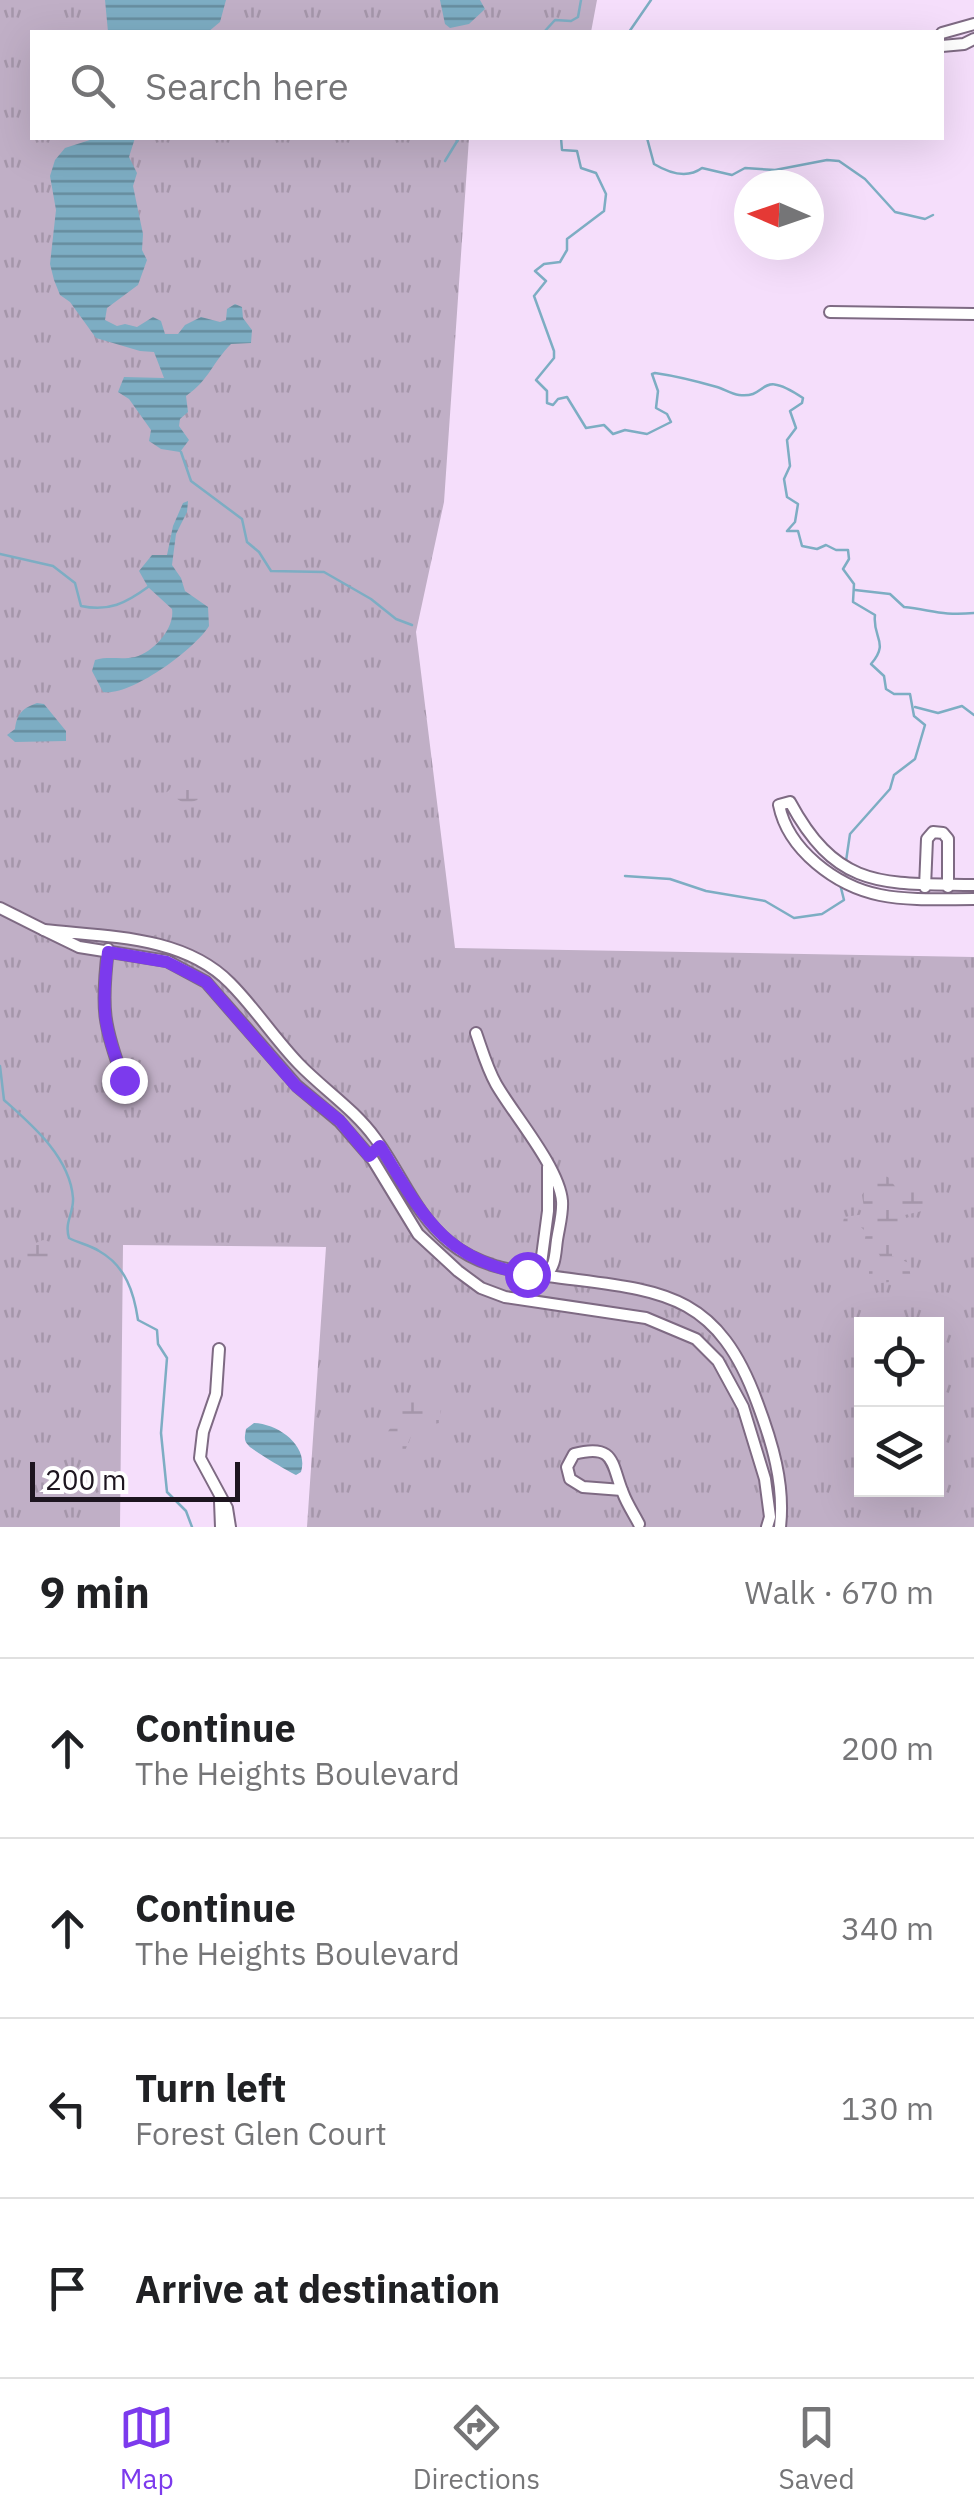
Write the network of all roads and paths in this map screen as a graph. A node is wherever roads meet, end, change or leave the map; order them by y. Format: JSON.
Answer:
{"nodes":[{"id":1,"x":970,"y":26,"type":"edge"},
{"id":2,"x":944,"y":32,"type":"edge"},
{"id":3,"x":972,"y":40,"type":"edge"},
{"id":4,"x":944,"y":46,"type":"edge"},
{"id":5,"x":830,"y":312,"type":"dead end"},
{"id":6,"x":974,"y":314,"type":"edge"},
{"id":7,"x":814,"y":838,"type":"junction"},
{"id":8,"x":802,"y":850,"type":"junction"},
{"id":9,"x":874,"y":879,"type":"junction"},
{"id":10,"x":925,"y":884,"type":"junction"},
{"id":11,"x":948,"y":885,"type":"junction"},
{"id":12,"x":974,"y":886,"type":"edge"},
{"id":13,"x":872,"y":892,"type":"junction"},
{"id":14,"x":925,"y":898,"type":"junction"},
{"id":15,"x":948,"y":898,"type":"junction"},
{"id":16,"x":974,"y":899,"type":"edge"},
{"id":17,"x":0,"y":908,"type":"edge"},
{"id":18,"x":44,"y":930,"type":"junction"},
{"id":19,"x":110,"y":938,"type":"junction"},
{"id":20,"x":108,"y":952,"type":"junction"},
{"id":21,"x":207,"y":964,"type":"junction"},
{"id":22,"x":199,"y":978,"type":"junction"},
{"id":23,"x":476,"y":1033,"type":"dead end"},
{"id":24,"x":275,"y":1036,"type":"junction"},
{"id":25,"x":262,"y":1046,"type":"junction"},
{"id":26,"x":124,"y":1080,"type":"dead end"},
{"id":27,"x":380,"y":1146,"type":"junction"},
{"id":28,"x":369,"y":1156,"type":"junction"},
{"id":29,"x":456,"y":1248,"type":"junction"},
{"id":30,"x":446,"y":1260,"type":"junction"},
{"id":31,"x":545,"y":1276,"type":"junction"},
{"id":32,"x":652,"y":1292,"type":"junction"},
{"id":33,"x":541,"y":1302,"type":"junction"},
{"id":34,"x":646,"y":1318,"type":"junction"},
{"id":35,"x":220,"y":1349,"type":"dead end"},
{"id":36,"x":735,"y":1351,"type":"junction"},
{"id":37,"x":718,"y":1362,"type":"junction"},
{"id":38,"x":771,"y":1443,"type":"junction"},
{"id":39,"x":756,"y":1447,"type":"junction"},
{"id":40,"x":622,"y":1490,"type":"junction"},
{"id":41,"x":220,"y":1501,"type":"junction"},
{"id":42,"x":641,"y":1526,"type":"edge"},
{"id":43,"x":221,"y":1527,"type":"edge"},
{"id":44,"x":230,"y":1527,"type":"edge"},
{"id":45,"x":766,"y":1527,"type":"edge"},
{"id":46,"x":780,"y":1527,"type":"edge"}],
"edges":[{"from":1,"to":2,"type":"street"},
{"from":1,"to":3,"type":"street"},
{"from":3,"to":4,"type":"street"},
{"from":5,"to":6,"type":"street"},
{"from":7,"to":8,"type":"street"},
{"from":7,"to":8,"type":"street"},
{"from":7,"to":9,"type":"street"},
{"from":8,"to":13,"type":"street"},
{"from":9,"to":10,"type":"street"},
{"from":9,"to":13,"type":"street"},
{"from":10,"to":11,"type":"street"},
{"from":10,"to":11,"type":"street"},
{"from":10,"to":14,"type":"street"},
{"from":11,"to":12,"type":"street"},
{"from":11,"to":15,"type":"street"},
{"from":13,"to":14,"type":"street"},
{"from":14,"to":15,"type":"street"},
{"from":15,"to":16,"type":"street"},
{"from":17,"to":18,"type":"street"},
{"from":18,"to":19,"type":"street"},
{"from":18,"to":20,"type":"street"},
{"from":19,"to":20,"type":"street"},
{"from":19,"to":21,"type":"street"},
{"from":20,"to":22,"type":"street"},
{"from":20,"to":26,"type":"street"},
{"from":21,"to":22,"type":"street"},
{"from":21,"to":24,"type":"street"},
{"from":22,"to":25,"type":"street"},
{"from":23,"to":31,"type":"street"},
{"from":24,"to":25,"type":"street"},
{"from":24,"to":27,"type":"street"},
{"from":25,"to":28,"type":"street"},
{"from":27,"to":28,"type":"street"},
{"from":27,"to":29,"type":"street"},
{"from":28,"to":30,"type":"street"},
{"from":29,"to":30,"type":"street"},
{"from":29,"to":31,"type":"street"},
{"from":30,"to":33,"type":"street"},
{"from":31,"to":32,"type":"street"},
{"from":31,"to":33,"type":"street"},
{"from":32,"to":34,"type":"street"},
{"from":32,"to":36,"type":"street"},
{"from":33,"to":34,"type":"street"},
{"from":34,"to":37,"type":"street"},
{"from":35,"to":41,"type":"street"},
{"from":36,"to":37,"type":"street"},
{"from":36,"to":38,"type":"street"},
{"from":37,"to":39,"type":"street"},
{"from":38,"to":39,"type":"street"},
{"from":38,"to":46,"type":"street"},
{"from":39,"to":45,"type":"street"},
{"from":40,"to":40,"type":"street"},
{"from":40,"to":42,"type":"street"},
{"from":41,"to":43,"type":"street"},
{"from":41,"to":44,"type":"street"}]}
